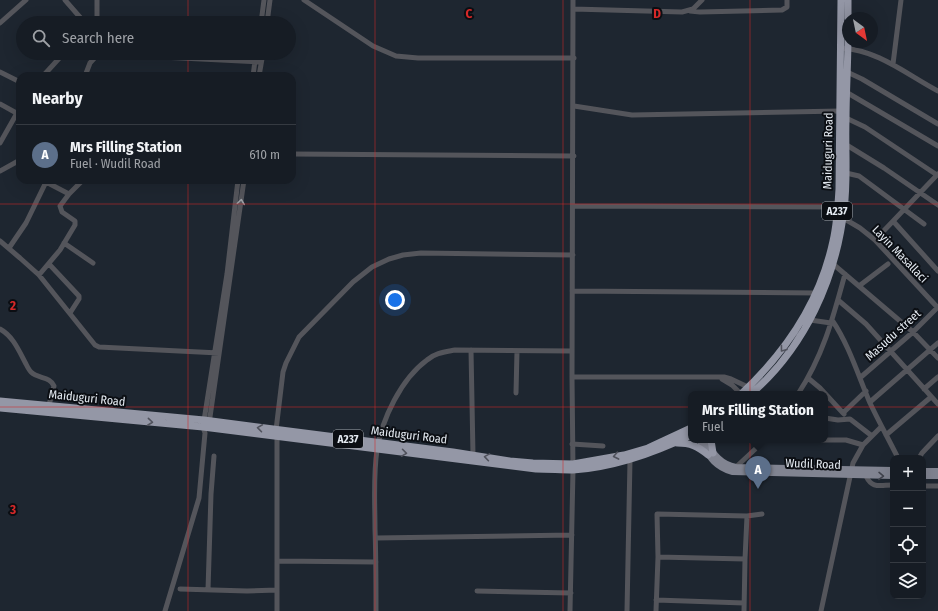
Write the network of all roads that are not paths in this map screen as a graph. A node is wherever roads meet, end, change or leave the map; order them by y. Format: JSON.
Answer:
{"nodes":[{"id":1,"x":26,"y":0,"type":"edge"},
{"id":2,"x":65,"y":0,"type":"edge"},
{"id":3,"x":97,"y":0,"type":"edge"},
{"id":4,"x":264,"y":0,"type":"edge"},
{"id":5,"x":270,"y":0,"type":"edge"},
{"id":6,"x":304,"y":0,"type":"edge"},
{"id":7,"x":574,"y":0,"type":"edge"},
{"id":8,"x":702,"y":0,"type":"edge"},
{"id":9,"x":787,"y":0,"type":"edge"},
{"id":10,"x":842,"y":0,"type":"edge"},
{"id":11,"x":848,"y":0,"type":"edge"},
{"id":12,"x":901,"y":0,"type":"edge"},
{"id":13,"x":573,"y":10,"type":"junction"},
{"id":14,"x":688,"y":11,"type":"junction"},
{"id":15,"x":843,"y":12,"type":"edge"},
{"id":16,"x":848,"y":12,"type":"edge"},
{"id":17,"x":79,"y":16,"type":"edge"},
{"id":18,"x":97,"y":16,"type":"edge"},
{"id":19,"x":262,"y":16,"type":"edge"},
{"id":20,"x":268,"y":16,"type":"edge"},
{"id":21,"x":1,"y":20,"type":"edge"},
{"id":22,"x":845,"y":48,"type":"junction"},
{"id":23,"x":574,"y":58,"type":"junction"},
{"id":24,"x":58,"y":60,"type":"edge"},
{"id":25,"x":93,"y":60,"type":"edge"},
{"id":26,"x":233,"y":60,"type":"edge"},
{"id":27,"x":255,"y":61,"type":"junction"},
{"id":28,"x":261,"y":62,"type":"joint"},
{"id":29,"x":893,"y":64,"type":"junction"},
{"id":30,"x":0,"y":72,"type":"edge"},
{"id":31,"x":47,"y":72,"type":"edge"},
{"id":32,"x":87,"y":72,"type":"edge"},
{"id":33,"x":254,"y":72,"type":"edge"},
{"id":34,"x":260,"y":72,"type":"edge"},
{"id":35,"x":847,"y":72,"type":"junction"},
{"id":36,"x":16,"y":80,"type":"edge"},
{"id":37,"x":938,"y":84,"type":"edge"},
{"id":38,"x":936,"y":90,"type":"edge"},
{"id":39,"x":846,"y":92,"type":"junction"},
{"id":40,"x":0,"y":104,"type":"edge"},
{"id":41,"x":574,"y":106,"type":"junction"},
{"id":42,"x":840,"y":111,"type":"junction"},
{"id":43,"x":16,"y":113,"type":"edge"},
{"id":44,"x":16,"y":117,"type":"edge"},
{"id":45,"x":846,"y":118,"type":"junction"},
{"id":46,"x":938,"y":124,"type":"edge"},
{"id":47,"x":0,"y":142,"type":"edge"},
{"id":48,"x":845,"y":144,"type":"junction"},
{"id":49,"x":938,"y":146,"type":"edge"},
{"id":50,"x":296,"y":154,"type":"edge"},
{"id":51,"x":574,"y":156,"type":"junction"},
{"id":52,"x":16,"y":162,"type":"edge"},
{"id":53,"x":0,"y":170,"type":"edge"},
{"id":54,"x":846,"y":173,"type":"junction"},
{"id":55,"x":938,"y":174,"type":"edge"},
{"id":56,"x":43,"y":184,"type":"edge"},
{"id":57,"x":50,"y":184,"type":"edge"},
{"id":58,"x":79,"y":184,"type":"edge"},
{"id":59,"x":238,"y":184,"type":"edge"},
{"id":60,"x":243,"y":184,"type":"edge"},
{"id":61,"x":920,"y":192,"type":"junction"},
{"id":62,"x":69,"y":194,"type":"junction"},
{"id":63,"x":938,"y":205,"type":"edge"},
{"id":64,"x":573,"y":206,"type":"junction"},
{"id":65,"x":841,"y":208,"type":"junction"},
{"id":66,"x":904,"y":209,"type":"junction"},
{"id":67,"x":843,"y":218,"type":"junction"},
{"id":68,"x":893,"y":221,"type":"junction"},
{"id":69,"x":924,"y":224,"type":"dead end"},
{"id":70,"x":875,"y":240,"type":"junction"},
{"id":71,"x":0,"y":241,"type":"edge"},
{"id":72,"x":64,"y":243,"type":"junction"},
{"id":73,"x":9,"y":248,"type":"junction"},
{"id":74,"x":572,"y":255,"type":"junction"},
{"id":75,"x":94,"y":263,"type":"dead end"},
{"id":76,"x":49,"y":264,"type":"junction"},
{"id":77,"x":833,"y":264,"type":"junction"},
{"id":78,"x":888,"y":264,"type":"dead end"},
{"id":79,"x":938,"y":270,"type":"edge"},
{"id":80,"x":845,"y":274,"type":"junction"},
{"id":81,"x":39,"y":275,"type":"junction"},
{"id":82,"x":859,"y":286,"type":"junction"},
{"id":83,"x":572,"y":291,"type":"junction"},
{"id":84,"x":817,"y":293,"type":"junction"},
{"id":85,"x":838,"y":300,"type":"junction"},
{"id":86,"x":938,"y":308,"type":"edge"},
{"id":87,"x":70,"y":313,"type":"junction"},
{"id":88,"x":810,"y":320,"type":"junction"},
{"id":89,"x":831,"y":322,"type":"junction"},
{"id":90,"x":0,"y":329,"type":"edge"},
{"id":91,"x":913,"y":332,"type":"junction"},
{"id":92,"x":938,"y":343,"type":"edge"},
{"id":93,"x":471,"y":350,"type":"junction"},
{"id":94,"x":930,"y":350,"type":"junction"},
{"id":95,"x":517,"y":351,"type":"junction"},
{"id":96,"x":572,"y":351,"type":"junction"},
{"id":97,"x":890,"y":351,"type":"junction"},
{"id":98,"x":217,"y":353,"type":"junction"},
{"id":99,"x":938,"y":358,"type":"edge"},
{"id":100,"x":907,"y":370,"type":"junction"},
{"id":101,"x":572,"y":377,"type":"junction"},
{"id":102,"x":720,"y":377,"type":"junction"},
{"id":103,"x":861,"y":377,"type":"junction"},
{"id":104,"x":938,"y":377,"type":"edge"},
{"id":105,"x":808,"y":378,"type":"junction"},
{"id":106,"x":924,"y":389,"type":"junction"},
{"id":107,"x":738,"y":391,"type":"edge"},
{"id":108,"x":750,"y":391,"type":"edge"},
{"id":109,"x":800,"y":391,"type":"edge"},
{"id":110,"x":823,"y":391,"type":"edge"},
{"id":111,"x":866,"y":391,"type":"junction"},
{"id":112,"x":516,"y":393,"type":"dead end"},
{"id":113,"x":931,"y":396,"type":"junction"},
{"id":114,"x":828,"y":397,"type":"edge"},
{"id":115,"x":0,"y":401,"type":"edge"},
{"id":116,"x":870,"y":402,"type":"junction"},
{"id":117,"x":938,"y":404,"type":"edge"},
{"id":118,"x":49,"y":405,"type":"junction"},
{"id":119,"x":0,"y":408,"type":"edge"},
{"id":120,"x":843,"y":413,"type":"junction"},
{"id":121,"x":828,"y":418,"type":"edge"},
{"id":122,"x":848,"y":419,"type":"junction"},
{"id":123,"x":206,"y":426,"type":"junction"},
{"id":124,"x":881,"y":427,"type":"junction"},
{"id":125,"x":688,"y":429,"type":"edge"},
{"id":126,"x":276,"y":434,"type":"junction"},
{"id":127,"x":886,"y":435,"type":"junction"},
{"id":128,"x":688,"y":436,"type":"edge"},
{"id":129,"x":872,"y":436,"type":"junction"},
{"id":130,"x":938,"y":436,"type":"edge"},
{"id":131,"x":828,"y":440,"type":"edge"},
{"id":132,"x":701,"y":443,"type":"edge"},
{"id":133,"x":707,"y":443,"type":"edge"},
{"id":134,"x":711,"y":443,"type":"edge"},
{"id":135,"x":762,"y":443,"type":"edge"},
{"id":136,"x":572,"y":444,"type":"junction"},
{"id":137,"x":673,"y":444,"type":"junction"},
{"id":138,"x":863,"y":444,"type":"junction"},
{"id":139,"x":378,"y":446,"type":"junction"},
{"id":140,"x":603,"y":446,"type":"dead end"},
{"id":141,"x":711,"y":454,"type":"junction"},
{"id":142,"x":473,"y":455,"type":"junction"},
{"id":143,"x":896,"y":455,"type":"edge"},
{"id":144,"x":921,"y":455,"type":"edge"},
{"id":145,"x":214,"y":456,"type":"dead end"},
{"id":146,"x":630,"y":460,"type":"junction"},
{"id":147,"x":573,"y":467,"type":"junction"},
{"id":148,"x":736,"y":467,"type":"junction"},
{"id":149,"x":751,"y":470,"type":"junction"},
{"id":150,"x":890,"y":470,"type":"edge"},
{"id":151,"x":926,"y":472,"type":"edge"},
{"id":152,"x":851,"y":473,"type":"junction"},
{"id":153,"x":937,"y":475,"type":"edge"},
{"id":154,"x":866,"y":476,"type":"junction"},
{"id":155,"x":890,"y":476,"type":"edge"},
{"id":156,"x":926,"y":476,"type":"edge"},
{"id":157,"x":890,"y":485,"type":"edge"},
{"id":158,"x":936,"y":486,"type":"edge"},
{"id":159,"x":762,"y":514,"type":"dead end"},
{"id":160,"x":747,"y":516,"type":"junction"},
{"id":161,"x":572,"y":534,"type":"junction"},
{"id":162,"x":376,"y":538,"type":"junction"},
{"id":163,"x":658,"y":557,"type":"junction"},
{"id":164,"x":745,"y":559,"type":"junction"},
{"id":165,"x":276,"y":561,"type":"junction"},
{"id":166,"x":376,"y":562,"type":"junction"},
{"id":167,"x":180,"y":589,"type":"dead end"},
{"id":168,"x":208,"y":590,"type":"junction"},
{"id":169,"x":277,"y":590,"type":"junction"},
{"id":170,"x":476,"y":591,"type":"dead end"},
{"id":171,"x":571,"y":593,"type":"junction"},
{"id":172,"x":656,"y":600,"type":"junction"},
{"id":173,"x":744,"y":603,"type":"junction"},
{"id":174,"x":165,"y":611,"type":"edge"},
{"id":175,"x":277,"y":611,"type":"edge"},
{"id":176,"x":376,"y":611,"type":"edge"},
{"id":177,"x":570,"y":611,"type":"edge"},
{"id":178,"x":627,"y":611,"type":"edge"},
{"id":179,"x":656,"y":611,"type":"edge"},
{"id":180,"x":744,"y":611,"type":"edge"},
{"id":181,"x":821,"y":611,"type":"edge"}],
"edges":[{"from":1,"to":21,"type":"street"},
{"from":2,"to":17,"type":"street"},
{"from":3,"to":18,"type":"street"},
{"from":4,"to":19,"type":"street"},
{"from":5,"to":20,"type":"street"},
{"from":6,"to":23,"type":"street"},
{"from":7,"to":13,"type":"street"},
{"from":8,"to":14,"type":"street"},
{"from":9,"to":14,"type":"street"},
{"from":10,"to":15,"type":"highway","name":"Maiduguri Road","number":"A237"},
{"from":11,"to":16,"type":"highway"},
{"from":12,"to":29,"type":"street"},
{"from":13,"to":14,"type":"street"},
{"from":13,"to":23,"type":"street"},
{"from":22,"to":29,"type":"street"},
{"from":22,"to":35,"type":"highway","name":"Maiduguri Road","number":"A237"},
{"from":22,"to":42,"type":"highway","name":"Maiduguri Road","number":"A237"},
{"from":23,"to":41,"type":"street"},
{"from":24,"to":31,"type":"street"},
{"from":25,"to":32,"type":"street"},
{"from":26,"to":27,"type":"street"},
{"from":27,"to":28,"type":"street"},
{"from":27,"to":33,"type":"street"},
{"from":28,"to":34,"type":"street"},
{"from":29,"to":38,"type":"street"},
{"from":30,"to":36,"type":"street"},
{"from":35,"to":39,"type":"highway","name":"Maiduguri Road","number":"A237"},
{"from":35,"to":46,"type":"street"},
{"from":37,"to":38,"type":"street"},
{"from":39,"to":45,"type":"highway","name":"Maiduguri Road","number":"A237"},
{"from":39,"to":49,"type":"street"},
{"from":40,"to":43,"type":"street"},
{"from":41,"to":42,"type":"street"},
{"from":41,"to":51,"type":"street"},
{"from":42,"to":65,"type":"highway","name":"Maiduguri Road","number":"A237"},
{"from":44,"to":47,"type":"street"},
{"from":45,"to":48,"type":"highway","name":"Maiduguri Road","number":"A237"},
{"from":45,"to":55,"type":"street"},
{"from":48,"to":54,"type":"highway","name":"Maiduguri Road","number":"A237"},
{"from":48,"to":61,"type":"street"},
{"from":50,"to":51,"type":"street"},
{"from":51,"to":64,"type":"street"},
{"from":52,"to":53,"type":"street"},
{"from":54,"to":65,"type":"highway","name":"Maiduguri Road","number":"A237"},
{"from":54,"to":66,"type":"street"},
{"from":55,"to":61,"type":"street"},
{"from":56,"to":73,"type":"street"},
{"from":57,"to":62,"type":"street"},
{"from":58,"to":62,"type":"street"},
{"from":59,"to":98,"type":"street"},
{"from":98,"to":60,"type":"street","one_way":true},
{"from":61,"to":63,"type":"street"},
{"from":61,"to":66,"type":"street"},
{"from":62,"to":72,"type":"street"},
{"from":64,"to":65,"type":"street"},
{"from":64,"to":74,"type":"street"},
{"from":65,"to":67,"type":"highway","name":"Maiduguri Road","number":"A237"},
{"from":65,"to":84,"type":"highway","name":"Maiduguri Road","number":"A237"},
{"from":66,"to":68,"type":"street"},
{"from":66,"to":69,"type":"street"},
{"from":67,"to":70,"type":"street","name":"Layin Masallaci"},
{"from":67,"to":77,"type":"highway","name":"Maiduguri Road","number":"A237"},
{"from":68,"to":70,"type":"street"},
{"from":68,"to":79,"type":"street"},
{"from":70,"to":86,"type":"street","name":"Layin Masallaci"},
{"from":71,"to":73,"type":"street"},
{"from":72,"to":75,"type":"street"},
{"from":72,"to":76,"type":"street"},
{"from":73,"to":81,"type":"street"},
{"from":74,"to":83,"type":"street"},
{"from":74,"to":126,"type":"street"},
{"from":76,"to":81,"type":"street"},
{"from":76,"to":87,"type":"street"},
{"from":77,"to":80,"type":"street"},
{"from":77,"to":88,"type":"highway","name":"Maiduguri Road","number":"A237"},
{"from":78,"to":82,"type":"street"},
{"from":80,"to":82,"type":"street"},
{"from":80,"to":85,"type":"street"},
{"from":81,"to":87,"type":"street"},
{"from":82,"to":91,"type":"street"},
{"from":83,"to":84,"type":"street"},
{"from":83,"to":96,"type":"street"},
{"from":84,"to":108,"type":"highway","name":"Maiduguri Road","number":"A237","one_way":true},
{"from":85,"to":89,"type":"street"},
{"from":85,"to":97,"type":"street"},
{"from":86,"to":91,"type":"street","name":"Masudu street"},
{"from":87,"to":98,"type":"street"},
{"from":88,"to":89,"type":"street"},
{"from":88,"to":108,"type":"highway","name":"Maiduguri Road","number":"A237"},
{"from":89,"to":103,"type":"street"},
{"from":89,"to":105,"type":"street"},
{"from":90,"to":118,"type":"street"},
{"from":91,"to":94,"type":"street"},
{"from":91,"to":97,"type":"street","name":"Masudu street"},
{"from":92,"to":94,"type":"street"},
{"from":93,"to":95,"type":"street"},
{"from":93,"to":139,"type":"street"},
{"from":93,"to":142,"type":"street"},
{"from":94,"to":99,"type":"street"},
{"from":94,"to":100,"type":"street"},
{"from":95,"to":96,"type":"street"},
{"from":95,"to":112,"type":"street"},
{"from":96,"to":101,"type":"street"},
{"from":97,"to":100,"type":"street"},
{"from":97,"to":103,"type":"street","name":"Masudu street"},
{"from":98,"to":123,"type":"street"},
{"from":100,"to":106,"type":"street"},
{"from":100,"to":116,"type":"street"},
{"from":101,"to":102,"type":"street"},
{"from":101,"to":136,"type":"street"},
{"from":102,"to":107,"type":"street"},
{"from":102,"to":108,"type":"street"},
{"from":103,"to":111,"type":"street"},
{"from":104,"to":106,"type":"street"},
{"from":105,"to":109,"type":"street"},
{"from":105,"to":110,"type":"street"},
{"from":106,"to":113,"type":"street"},
{"from":111,"to":116,"type":"street"},
{"from":111,"to":120,"type":"street"},
{"from":113,"to":117,"type":"street"},
{"from":113,"to":127,"type":"street"},
{"from":114,"to":120,"type":"street"},
{"from":115,"to":118,"type":"highway","name":"Maiduguri Road","number":"A237"},
{"from":116,"to":124,"type":"street"},
{"from":118,"to":123,"type":"highway","name":"Maiduguri Road","number":"A237"},
{"from":119,"to":123,"type":"highway","name":"Maiduguri Road","number":"A237","one_way":true},
{"from":120,"to":122,"type":"street"},
{"from":121,"to":122,"type":"street"},
{"from":122,"to":129,"type":"street"},
{"from":123,"to":126,"type":"highway","name":"Maiduguri Road","number":"A237"},
{"from":123,"to":174,"type":"street"},
{"from":124,"to":127,"type":"street"},
{"from":124,"to":129,"type":"street"},
{"from":125,"to":147,"type":"highway","name":"Maiduguri Road","number":"A237","one_way":true},
{"from":126,"to":139,"type":"highway","name":"Maiduguri Road","number":"A237"},
{"from":126,"to":165,"type":"street"},
{"from":127,"to":143,"type":"street"},
{"from":128,"to":137,"type":"highway","name":"Maiduguri Road","number":"A237"},
{"from":129,"to":138,"type":"street"},
{"from":130,"to":144,"type":"street"},
{"from":131,"to":138,"type":"street"},
{"from":132,"to":141,"type":"main road","name":"Wudil Road"},
{"from":133,"to":141,"type":"main road","name":"Wudil Road"},
{"from":134,"to":141,"type":"highway"},
{"from":135,"to":148,"type":"street"},
{"from":136,"to":140,"type":"street"},
{"from":136,"to":147,"type":"street"},
{"from":137,"to":141,"type":"highway"},
{"from":137,"to":146,"type":"highway","name":"Maiduguri Road","number":"A237"},
{"from":138,"to":152,"type":"street"},
{"from":139,"to":142,"type":"highway","name":"Maiduguri Road","number":"A237"},
{"from":139,"to":147,"type":"highway","name":"Maiduguri Road","number":"A237","one_way":true},
{"from":139,"to":162,"type":"street"},
{"from":141,"to":148,"type":"main road","name":"Wudil Road"},
{"from":141,"to":149,"type":"main road","name":"Wudil Road"},
{"from":147,"to":142,"type":"highway","name":"Maiduguri Road","number":"A237","one_way":true},
{"from":145,"to":168,"type":"street"},
{"from":146,"to":147,"type":"highway","name":"Maiduguri Road","number":"A237"},
{"from":146,"to":178,"type":"street"},
{"from":147,"to":161,"type":"street"},
{"from":148,"to":149,"type":"main road","name":"Wudil Road"},
{"from":149,"to":152,"type":"main road","name":"Wudil Road"},
{"from":150,"to":152,"type":"main road","name":"Wudil Road"},
{"from":151,"to":153,"type":"main road"},
{"from":152,"to":154,"type":"main road","name":"Wudil Road"},
{"from":152,"to":181,"type":"street"},
{"from":153,"to":156,"type":"main road"},
{"from":153,"to":158,"type":"street"},
{"from":154,"to":155,"type":"main road","name":"Wudil Road","one_way":true},
{"from":154,"to":157,"type":"street"},
{"from":159,"to":160,"type":"street"},
{"from":160,"to":163,"type":"street"},
{"from":160,"to":164,"type":"street"},
{"from":161,"to":162,"type":"street"},
{"from":161,"to":171,"type":"street"},
{"from":162,"to":166,"type":"street"},
{"from":163,"to":164,"type":"street"},
{"from":163,"to":172,"type":"street"},
{"from":164,"to":173,"type":"street"},
{"from":165,"to":166,"type":"street"},
{"from":165,"to":169,"type":"street"},
{"from":166,"to":176,"type":"street"},
{"from":167,"to":168,"type":"street"},
{"from":168,"to":169,"type":"street"},
{"from":169,"to":175,"type":"street"},
{"from":170,"to":171,"type":"street"},
{"from":171,"to":177,"type":"street"},
{"from":172,"to":173,"type":"street"},
{"from":172,"to":179,"type":"street"},
{"from":173,"to":180,"type":"street"}]}
